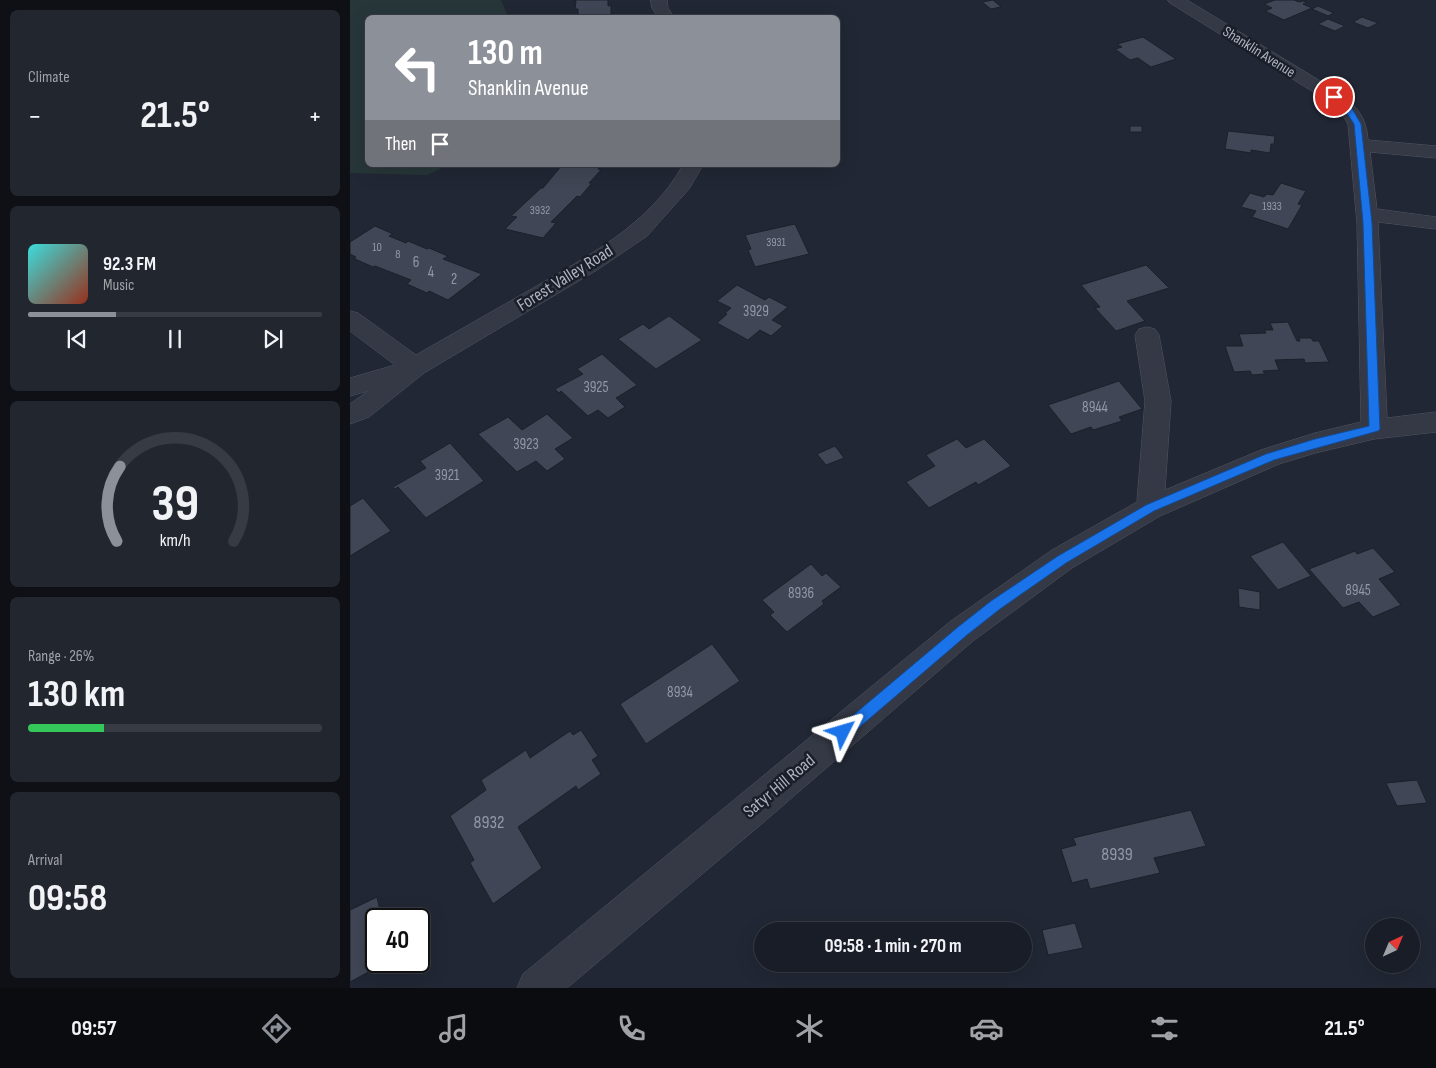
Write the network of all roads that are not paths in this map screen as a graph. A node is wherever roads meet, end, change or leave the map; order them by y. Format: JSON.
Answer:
{"nodes":[{"id":1,"x":659,"y":0,"type":"edge"},
{"id":2,"x":1176,"y":0,"type":"edge"},
{"id":3,"x":664,"y":15,"type":"edge"},
{"id":4,"x":1359,"y":145,"type":"junction"},
{"id":5,"x":1436,"y":152,"type":"edge"},
{"id":6,"x":692,"y":167,"type":"edge"},
{"id":7,"x":1367,"y":214,"type":"junction"},
{"id":8,"x":1436,"y":223,"type":"edge"},
{"id":9,"x":350,"y":319,"type":"edge"},
{"id":10,"x":1147,"y":335,"type":"dead end"},
{"id":11,"x":415,"y":367,"type":"junction"},
{"id":12,"x":350,"y":387,"type":"edge"},
{"id":13,"x":350,"y":415,"type":"edge"},
{"id":14,"x":1436,"y":422,"type":"edge"},
{"id":15,"x":1374,"y":429,"type":"junction"},
{"id":16,"x":1150,"y":508,"type":"junction"},
{"id":17,"x":537,"y":988,"type":"edge"}],
"edges":[{"from":1,"to":3,"type":"street"},
{"from":2,"to":4,"type":"street","name":"Shanklin Avenue"},
{"from":4,"to":5,"type":"street"},
{"from":4,"to":7,"type":"street","name":"Shanklin Avenue"},
{"from":6,"to":11,"type":"street","name":"Forest Valley Road"},
{"from":7,"to":8,"type":"street"},
{"from":7,"to":15,"type":"street","name":"Shanklin Avenue"},
{"from":9,"to":11,"type":"street"},
{"from":10,"to":16,"type":"street"},
{"from":11,"to":12,"type":"street","name":"Forest Valley Road"},
{"from":11,"to":13,"type":"street","name":"Forest Valley Road"},
{"from":14,"to":15,"type":"street","name":"Satyr Hill Road"},
{"from":15,"to":16,"type":"street","name":"Satyr Hill Road"},
{"from":16,"to":17,"type":"street","name":"Satyr Hill Road"}]}
